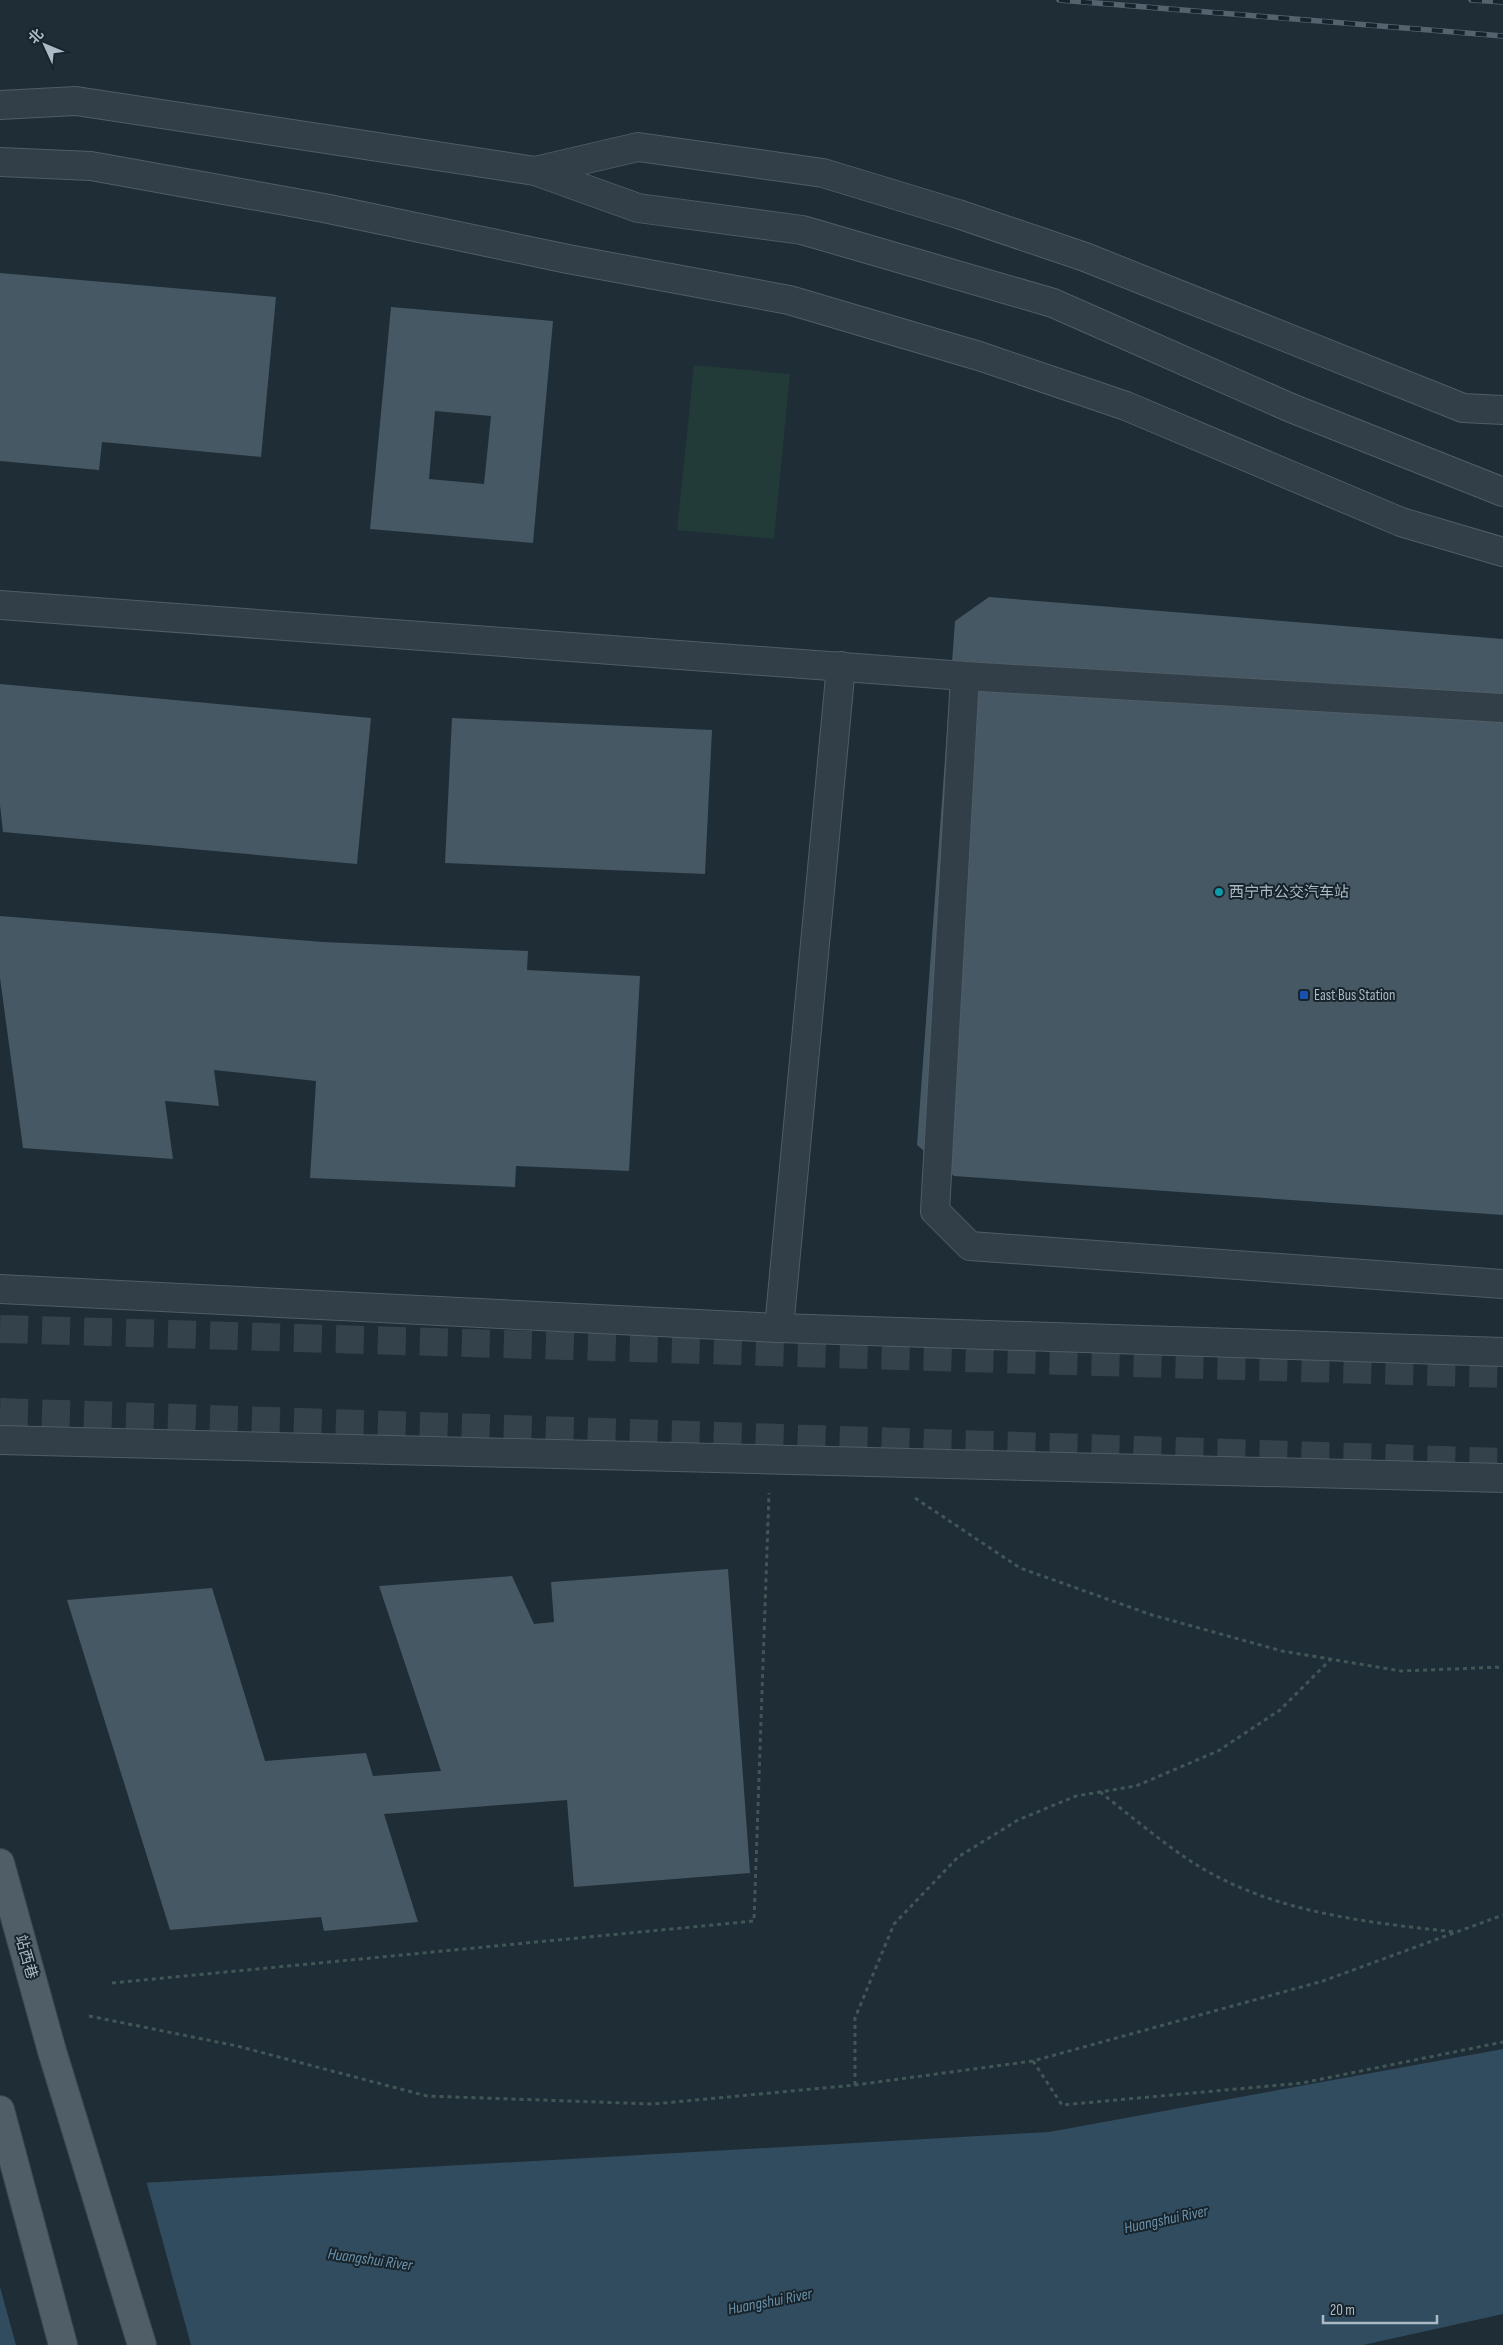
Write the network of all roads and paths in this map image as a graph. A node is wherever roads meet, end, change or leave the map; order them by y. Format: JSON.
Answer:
{"nodes":[{"id":1,"x":0,"y":105,"type":"edge"},
{"id":2,"x":0,"y":162,"type":"edge"},
{"id":3,"x":535,"y":171,"type":"junction"},
{"id":4,"x":1503,"y":410,"type":"edge"},
{"id":5,"x":1503,"y":492,"type":"edge"},
{"id":6,"x":1503,"y":552,"type":"edge"},
{"id":7,"x":0,"y":605,"type":"edge"},
{"id":8,"x":841,"y":666,"type":"junction"},
{"id":9,"x":965,"y":676,"type":"junction"},
{"id":10,"x":1503,"y":708,"type":"edge"},
{"id":11,"x":1503,"y":1284,"type":"edge"},
{"id":12,"x":0,"y":1289,"type":"edge"},
{"id":13,"x":779,"y":1328,"type":"junction"},
{"id":14,"x":1503,"y":1352,"type":"edge"},
{"id":15,"x":0,"y":1440,"type":"edge"},
{"id":16,"x":770,"y":1460,"type":"junction"},
{"id":17,"x":1503,"y":1478,"type":"edge"},
{"id":18,"x":908,"y":1493,"type":"dead end"},
{"id":19,"x":1331,"y":1659,"type":"junction"},
{"id":20,"x":1503,"y":1667,"type":"edge"},
{"id":21,"x":1099,"y":1792,"type":"junction"},
{"id":22,"x":0,"y":1863,"type":"edge"},
{"id":23,"x":1503,"y":1915,"type":"edge"},
{"id":24,"x":1456,"y":1932,"type":"junction"},
{"id":25,"x":112,"y":1983,"type":"dead end"},
{"id":26,"x":89,"y":2016,"type":"dead end"},
{"id":27,"x":1503,"y":2042,"type":"edge"},
{"id":28,"x":1032,"y":2061,"type":"junction"},
{"id":29,"x":855,"y":2085,"type":"junction"},
{"id":30,"x":0,"y":2110,"type":"edge"},
{"id":31,"x":63,"y":2345,"type":"edge"},
{"id":32,"x":142,"y":2345,"type":"edge"}],
"edges":[{"from":1,"to":3,"type":"street"},
{"from":2,"to":6,"type":"street"},
{"from":3,"to":4,"type":"street"},
{"from":3,"to":5,"type":"street"},
{"from":7,"to":8,"type":"street"},
{"from":8,"to":9,"type":"street"},
{"from":8,"to":13,"type":"street"},
{"from":9,"to":10,"type":"street"},
{"from":9,"to":11,"type":"street"},
{"from":12,"to":13,"type":"street"},
{"from":13,"to":14,"type":"street"},
{"from":15,"to":16,"type":"street"},
{"from":16,"to":17,"type":"street"},
{"from":16,"to":25,"type":"path"},
{"from":18,"to":19,"type":"path"},
{"from":19,"to":20,"type":"path"},
{"from":19,"to":21,"type":"path"},
{"from":21,"to":24,"type":"path"},
{"from":21,"to":29,"type":"path"},
{"from":22,"to":32,"type":"main road","name":"站西巷"},
{"from":23,"to":24,"type":"path"},
{"from":24,"to":28,"type":"path"},
{"from":26,"to":29,"type":"path"},
{"from":27,"to":28,"type":"path"},
{"from":28,"to":29,"type":"path"},
{"from":30,"to":31,"type":"main road"}]}
